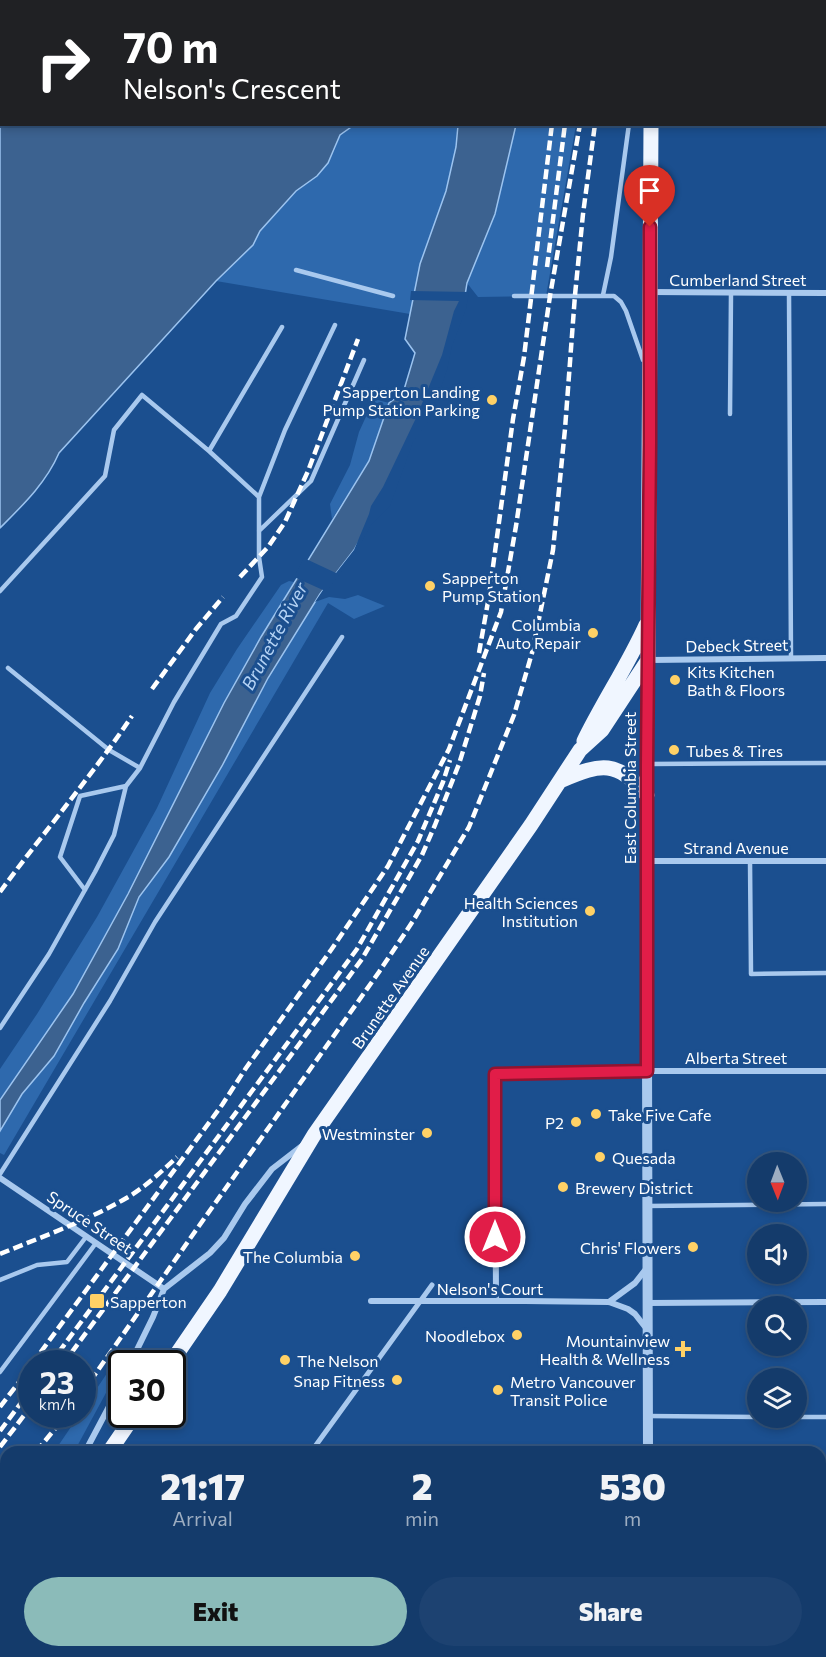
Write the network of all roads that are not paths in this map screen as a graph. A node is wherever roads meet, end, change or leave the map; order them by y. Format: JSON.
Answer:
{"nodes":[{"id":1,"x":629,"y":126,"type":"edge"},
{"id":2,"x":651,"y":126,"type":"edge"},
{"id":3,"x":296,"y":270,"type":"dead end"},
{"id":4,"x":650,"y":292,"type":"junction"},
{"id":5,"x":731,"y":293,"type":"junction"},
{"id":6,"x":789,"y":293,"type":"junction"},
{"id":7,"x":826,"y":293,"type":"edge"},
{"id":8,"x":603,"y":295,"type":"junction"},
{"id":9,"x":393,"y":296,"type":"dead end"},
{"id":10,"x":514,"y":296,"type":"dead end"},
{"id":11,"x":335,"y":325,"type":"dead end"},
{"id":12,"x":282,"y":327,"type":"dead end"},
{"id":13,"x":364,"y":360,"type":"dead end"},
{"id":14,"x":650,"y":377,"type":"junction"},
{"id":15,"x":730,"y":414,"type":"dead end"},
{"id":16,"x":209,"y":450,"type":"junction"},
{"id":17,"x":259,"y":497,"type":"junction"},
{"id":18,"x":259,"y":531,"type":"junction"},
{"id":19,"x":0,"y":591,"type":"edge"},
{"id":20,"x":649,"y":619,"type":"junction"},
{"id":21,"x":342,"y":637,"type":"dead end"},
{"id":22,"x":791,"y":658,"type":"junction"},
{"id":23,"x":826,"y":658,"type":"edge"},
{"id":24,"x":648,"y":660,"type":"junction"},
{"id":25,"x":8,"y":668,"type":"dead end"},
{"id":26,"x":580,"y":750,"type":"junction"},
{"id":27,"x":826,"y":763,"type":"edge"},
{"id":28,"x":647,"y":765,"type":"junction"},
{"id":29,"x":140,"y":768,"type":"junction"},
{"id":30,"x":562,"y":780,"type":"junction"},
{"id":31,"x":126,"y":786,"type":"junction"},
{"id":32,"x":647,"y":795,"type":"junction"},
{"id":33,"x":647,"y":861,"type":"junction"},
{"id":34,"x":750,"y":861,"type":"junction"},
{"id":35,"x":826,"y":861,"type":"edge"},
{"id":36,"x":85,"y":890,"type":"junction"},
{"id":37,"x":826,"y":973,"type":"edge"},
{"id":38,"x":0,"y":1028,"type":"edge"},
{"id":39,"x":647,"y":1071,"type":"junction"},
{"id":40,"x":826,"y":1071,"type":"edge"},
{"id":41,"x":314,"y":1136,"type":"junction"},
{"id":42,"x":0,"y":1176,"type":"edge"},
{"id":43,"x":826,"y":1204,"type":"edge"},
{"id":44,"x":647,"y":1206,"type":"junction"},
{"id":45,"x":86,"y":1237,"type":"junction"},
{"id":46,"x":96,"y":1243,"type":"junction"},
{"id":47,"x":648,"y":1268,"type":"junction"},
{"id":48,"x":0,"y":1280,"type":"edge"},
{"id":49,"x":432,"y":1285,"type":"dead end"},
{"id":50,"x":164,"y":1289,"type":"junction"},
{"id":51,"x":420,"y":1301,"type":"junction"},
{"id":52,"x":496,"y":1301,"type":"junction"},
{"id":53,"x":371,"y":1302,"type":"dead end"},
{"id":54,"x":609,"y":1302,"type":"junction"},
{"id":55,"x":647,"y":1302,"type":"junction"},
{"id":56,"x":826,"y":1302,"type":"edge"},
{"id":57,"x":647,"y":1329,"type":"junction"},
{"id":58,"x":137,"y":1350,"type":"edge"},
{"id":59,"x":180,"y":1350,"type":"edge"},
{"id":60,"x":0,"y":1372,"type":"edge"},
{"id":61,"x":108,"y":1408,"type":"edge"},
{"id":62,"x":648,"y":1416,"type":"junction"},
{"id":63,"x":747,"y":1417,"type":"edge"},
{"id":64,"x":807,"y":1417,"type":"edge"},
{"id":65,"x":826,"y":1417,"type":"edge"},
{"id":66,"x":125,"y":1428,"type":"edge"},
{"id":67,"x":88,"y":1446,"type":"edge"},
{"id":68,"x":113,"y":1446,"type":"edge"},
{"id":69,"x":315,"y":1446,"type":"edge"},
{"id":70,"x":648,"y":1446,"type":"edge"}],
"edges":[{"from":1,"to":8,"type":"lane"},
{"from":2,"to":4,"type":"main road","name":"East Columbia Street"},
{"from":3,"to":9,"type":"lane"},
{"from":4,"to":5,"type":"street","name":"Cumberland Street"},
{"from":4,"to":14,"type":"main road","name":"East Columbia Street"},
{"from":5,"to":6,"type":"street","name":"Cumberland Street"},
{"from":5,"to":15,"type":"lane"},
{"from":6,"to":7,"type":"street","name":"Cumberland Street"},
{"from":6,"to":22,"type":"lane"},
{"from":8,"to":10,"type":"lane"},
{"from":8,"to":14,"type":"lane"},
{"from":11,"to":17,"type":"lane"},
{"from":12,"to":16,"type":"lane"},
{"from":13,"to":18,"type":"lane"},
{"from":14,"to":20,"type":"main road","name":"East Columbia Street"},
{"from":16,"to":17,"type":"lane"},
{"from":16,"to":19,"type":"lane"},
{"from":17,"to":18,"type":"lane"},
{"from":18,"to":29,"type":"lane"},
{"from":20,"to":24,"type":"main road","name":"East Columbia Street"},
{"from":20,"to":26,"type":"main road"},
{"from":21,"to":42,"type":"lane"},
{"from":22,"to":23,"type":"street","name":"Debeck Street"},
{"from":22,"to":24,"type":"street","name":"Debeck Street"},
{"from":24,"to":26,"type":"main road","name":"Brunette Avenue"},
{"from":24,"to":28,"type":"street","name":"East Columbia Street"},
{"from":25,"to":29,"type":"lane"},
{"from":26,"to":30,"type":"main road","name":"Brunette Avenue"},
{"from":27,"to":28,"type":"lane"},
{"from":28,"to":32,"type":"street","name":"East Columbia Street"},
{"from":29,"to":31,"type":"lane"},
{"from":30,"to":32,"type":"main road"},
{"from":30,"to":41,"type":"main road","name":"Brunette Avenue"},
{"from":31,"to":36,"type":"lane"},
{"from":31,"to":36,"type":"lane"},
{"from":32,"to":33,"type":"street","name":"East Columbia Street"},
{"from":33,"to":34,"type":"street","name":"Strand Avenue"},
{"from":33,"to":39,"type":"street","name":"East Columbia Street"},
{"from":34,"to":35,"type":"street","name":"Strand Avenue"},
{"from":34,"to":37,"type":"lane"},
{"from":36,"to":38,"type":"lane"},
{"from":39,"to":40,"type":"street","name":"Alberta Street"},
{"from":39,"to":44,"type":"street","name":"East Columbia Street"},
{"from":39,"to":52,"type":"street","name":"Alberta Street"},
{"from":41,"to":50,"type":"street"},
{"from":41,"to":59,"type":"main road","name":"Brunette Avenue"},
{"from":42,"to":45,"type":"street","name":"Spruce Street"},
{"from":43,"to":44,"type":"lane"},
{"from":44,"to":47,"type":"street","name":"East Columbia Street"},
{"from":45,"to":46,"type":"street","name":"Spruce Street"},
{"from":45,"to":48,"type":"lane"},
{"from":46,"to":50,"type":"street","name":"Spruce Street"},
{"from":46,"to":60,"type":"lane"},
{"from":47,"to":54,"type":"street"},
{"from":47,"to":55,"type":"street","name":"East Columbia Street"},
{"from":49,"to":51,"type":"street"},
{"from":50,"to":58,"type":"street"},
{"from":51,"to":52,"type":"street","name":"Nelson's Court"},
{"from":51,"to":53,"type":"street","name":"Nelson's Court"},
{"from":51,"to":69,"type":"street"},
{"from":52,"to":54,"type":"street","name":"Nelson's Court"},
{"from":54,"to":57,"type":"street","name":"Nelson's Court"},
{"from":55,"to":56,"type":"street"},
{"from":55,"to":57,"type":"street","name":"East Columbia Street"},
{"from":57,"to":62,"type":"street","name":"East Columbia Street"},
{"from":61,"to":67,"type":"street"},
{"from":62,"to":63,"type":"lane"},
{"from":62,"to":70,"type":"street","name":"East Columbia Street"},
{"from":64,"to":65,"type":"lane"},
{"from":66,"to":68,"type":"main road"}]}
